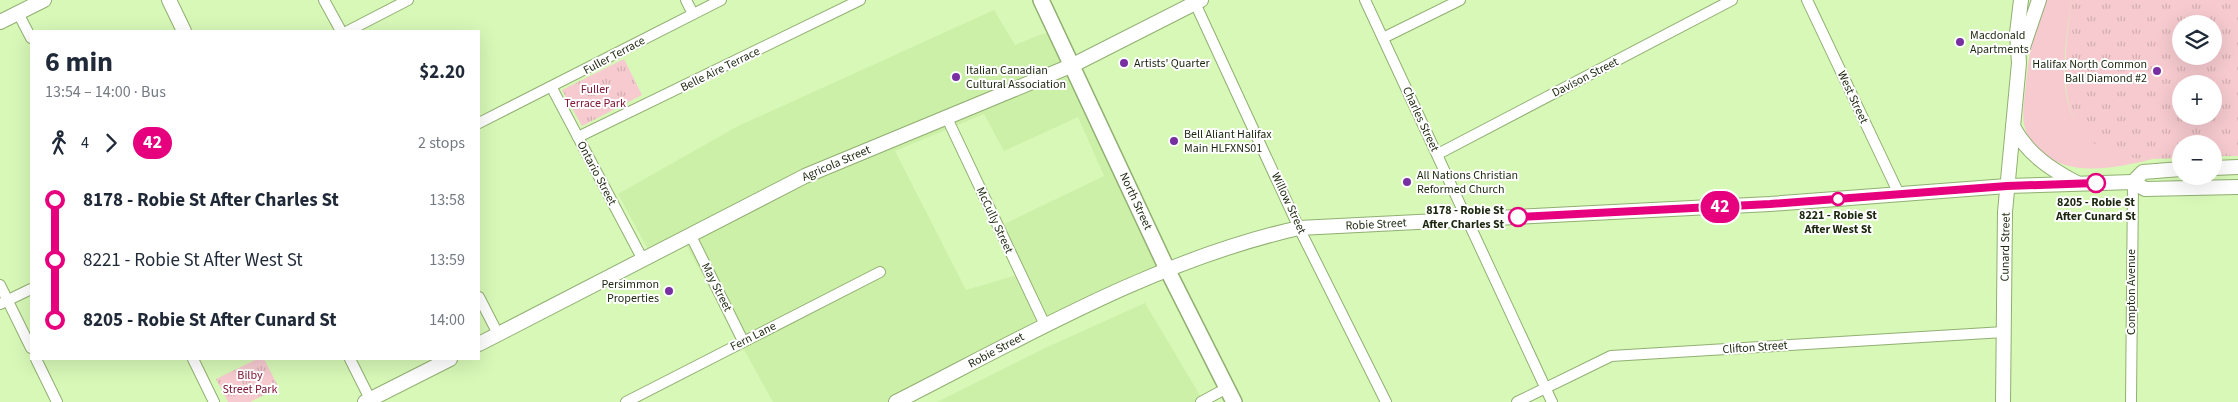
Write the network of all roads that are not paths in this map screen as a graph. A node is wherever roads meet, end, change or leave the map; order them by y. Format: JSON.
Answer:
{"nodes":[{"id":1,"x":44,"y":0,"type":"edge"},
{"id":2,"x":168,"y":0,"type":"edge"},
{"id":3,"x":324,"y":0,"type":"edge"},
{"id":4,"x":408,"y":0,"type":"edge"},
{"id":5,"x":686,"y":0,"type":"edge"},
{"id":6,"x":721,"y":0,"type":"edge"},
{"id":7,"x":860,"y":0,"type":"edge"},
{"id":8,"x":1041,"y":0,"type":"edge"},
{"id":9,"x":1365,"y":0,"type":"edge"},
{"id":10,"x":1460,"y":0,"type":"edge"},
{"id":11,"x":1732,"y":0,"type":"edge"},
{"id":12,"x":1807,"y":0,"type":"edge"},
{"id":13,"x":2021,"y":0,"type":"edge"},
{"id":14,"x":2039,"y":0,"type":"edge"},
{"id":15,"x":1198,"y":2,"type":"edge"},
{"id":16,"x":18,"y":13,"type":"junction"},
{"id":17,"x":693,"y":14,"type":"junction"},
{"id":18,"x":0,"y":22,"type":"edge"},
{"id":19,"x":183,"y":30,"type":"edge"},
{"id":20,"x":340,"y":30,"type":"edge"},
{"id":21,"x":350,"y":30,"type":"edge"},
{"id":22,"x":30,"y":36,"type":"edge"},
{"id":23,"x":1383,"y":38,"type":"junction"},
{"id":24,"x":2019,"y":62,"type":"junction"},
{"id":25,"x":1073,"y":65,"type":"junction"},
{"id":26,"x":552,"y":88,"type":"junction"},
{"id":27,"x":946,"y":116,"type":"junction"},
{"id":28,"x":480,"y":123,"type":"edge"},
{"id":29,"x":2013,"y":126,"type":"junction"},
{"id":30,"x":578,"y":137,"type":"junction"},
{"id":31,"x":1438,"y":154,"type":"junction"},
{"id":32,"x":2238,"y":167,"type":"edge"},
{"id":33,"x":2222,"y":168,"type":"edge"},
{"id":34,"x":2172,"y":170,"type":"edge"},
{"id":35,"x":2133,"y":182,"type":"junction"},
{"id":36,"x":2078,"y":184,"type":"junction"},
{"id":37,"x":2007,"y":186,"type":"junction"},
{"id":38,"x":2238,"y":187,"type":"edge"},
{"id":39,"x":1899,"y":194,"type":"junction"},
{"id":40,"x":1466,"y":220,"type":"junction"},
{"id":41,"x":1299,"y":228,"type":"junction"},
{"id":42,"x":690,"y":234,"type":"junction"},
{"id":43,"x":642,"y":258,"type":"junction"},
{"id":44,"x":1168,"y":269,"type":"junction"},
{"id":45,"x":880,"y":272,"type":"dead end"},
{"id":46,"x":0,"y":285,"type":"edge"},
{"id":47,"x":30,"y":290,"type":"edge"},
{"id":48,"x":480,"y":299,"type":"edge"},
{"id":49,"x":4,"y":303,"type":"edge"},
{"id":50,"x":1045,"y":325,"type":"junction"},
{"id":51,"x":2004,"y":332,"type":"junction"},
{"id":52,"x":498,"y":334,"type":"junction"},
{"id":53,"x":743,"y":341,"type":"junction"},
{"id":54,"x":480,"y":343,"type":"edge"},
{"id":55,"x":30,"y":346,"type":"edge"},
{"id":56,"x":37,"y":360,"type":"edge"},
{"id":57,"x":193,"y":360,"type":"edge"},
{"id":58,"x":350,"y":360,"type":"edge"},
{"id":59,"x":448,"y":360,"type":"edge"},
{"id":60,"x":1545,"y":387,"type":"junction"},
{"id":61,"x":1231,"y":395,"type":"edge"},
{"id":62,"x":369,"y":401,"type":"edge"},
{"id":63,"x":58,"y":402,"type":"edge"},
{"id":64,"x":214,"y":402,"type":"edge"},
{"id":65,"x":626,"y":402,"type":"edge"},
{"id":66,"x":896,"y":402,"type":"edge"},
{"id":67,"x":1201,"y":402,"type":"edge"},
{"id":68,"x":1386,"y":402,"type":"edge"},
{"id":69,"x":1517,"y":402,"type":"edge"},
{"id":70,"x":1552,"y":402,"type":"edge"},
{"id":71,"x":2003,"y":402,"type":"edge"},
{"id":72,"x":2131,"y":402,"type":"edge"}],
"edges":[{"from":1,"to":16,"type":"main road"},
{"from":2,"to":19,"type":"main road"},
{"from":3,"to":20,"type":"street"},
{"from":4,"to":21,"type":"street"},
{"from":5,"to":17,"type":"street"},
{"from":6,"to":17,"type":"street","name":"Fuller Terrace"},
{"from":7,"to":30,"type":"street","name":"Belle Aire Terrace"},
{"from":8,"to":25,"type":"main road","name":"North Street"},
{"from":9,"to":23,"type":"street","name":"Charles Street"},
{"from":10,"to":23,"type":"street"},
{"from":11,"to":31,"type":"street","name":"Davison Street"},
{"from":12,"to":39,"type":"street","name":"West Street"},
{"from":13,"to":24,"type":"main road","name":"Cunard Street"},
{"from":14,"to":24,"type":"main road","name":"Cunard Street"},
{"from":15,"to":25,"type":"main road","name":"Agricola Street"},
{"from":15,"to":41,"type":"street","name":"Willow Street"},
{"from":16,"to":18,"type":"main road"},
{"from":16,"to":22,"type":"street"},
{"from":17,"to":26,"type":"street","name":"Fuller Terrace"},
{"from":23,"to":31,"type":"street","name":"Charles Street"},
{"from":24,"to":29,"type":"main road","name":"Cunard Street"},
{"from":25,"to":27,"type":"main road","name":"Agricola Street"},
{"from":25,"to":44,"type":"main road","name":"North Street"},
{"from":26,"to":28,"type":"street","name":"Fuller Terrace"},
{"from":26,"to":30,"type":"street","name":"Ontario Street"},
{"from":27,"to":42,"type":"main road","name":"Agricola Street"},
{"from":27,"to":50,"type":"street","name":"McCully Street"},
{"from":29,"to":36,"type":"main road"},
{"from":29,"to":37,"type":"main road","name":"Cunard Street"},
{"from":30,"to":43,"type":"street","name":"Ontario Street"},
{"from":31,"to":40,"type":"street","name":"Charles Street"},
{"from":32,"to":33,"type":"main road"},
{"from":34,"to":35,"type":"main road","name":"Robie Street"},
{"from":35,"to":36,"type":"main road","name":"Robie Street"},
{"from":35,"to":38,"type":"main road","name":"Robie Street"},
{"from":35,"to":72,"type":"street","name":"Compton Avenue"},
{"from":36,"to":37,"type":"main road","name":"Robie Street"},
{"from":37,"to":39,"type":"main road","name":"Robie Street"},
{"from":37,"to":51,"type":"main road","name":"Cunard Street"},
{"from":39,"to":40,"type":"main road","name":"Robie Street"},
{"from":40,"to":41,"type":"main road","name":"Robie Street"},
{"from":40,"to":60,"type":"street","name":"Charles Street"},
{"from":41,"to":44,"type":"main road","name":"Robie Street"},
{"from":41,"to":68,"type":"street","name":"Willow Street"},
{"from":42,"to":43,"type":"main road","name":"Agricola Street"},
{"from":42,"to":53,"type":"street","name":"May Street"},
{"from":43,"to":52,"type":"main road","name":"Agricola Street"},
{"from":44,"to":50,"type":"main road","name":"Robie Street"},
{"from":44,"to":61,"type":"main road","name":"North Street"},
{"from":45,"to":53,"type":"street","name":"Fern Lane"},
{"from":46,"to":49,"type":"street"},
{"from":47,"to":49,"type":"street"},
{"from":48,"to":52,"type":"street"},
{"from":49,"to":55,"type":"street"},
{"from":50,"to":66,"type":"main road","name":"Robie Street"},
{"from":51,"to":60,"type":"street","name":"Clifton Street"},
{"from":51,"to":71,"type":"main road","name":"Cunard Street"},
{"from":52,"to":54,"type":"main road","name":"Agricola Street"},
{"from":53,"to":65,"type":"street","name":"Fern Lane"},
{"from":56,"to":63,"type":"street"},
{"from":57,"to":64,"type":"street"},
{"from":58,"to":62,"type":"street"},
{"from":59,"to":62,"type":"main road"},
{"from":60,"to":69,"type":"street","name":"Clifton Street"},
{"from":60,"to":70,"type":"street","name":"Charles Street"},
{"from":61,"to":67,"type":"street"}]}
